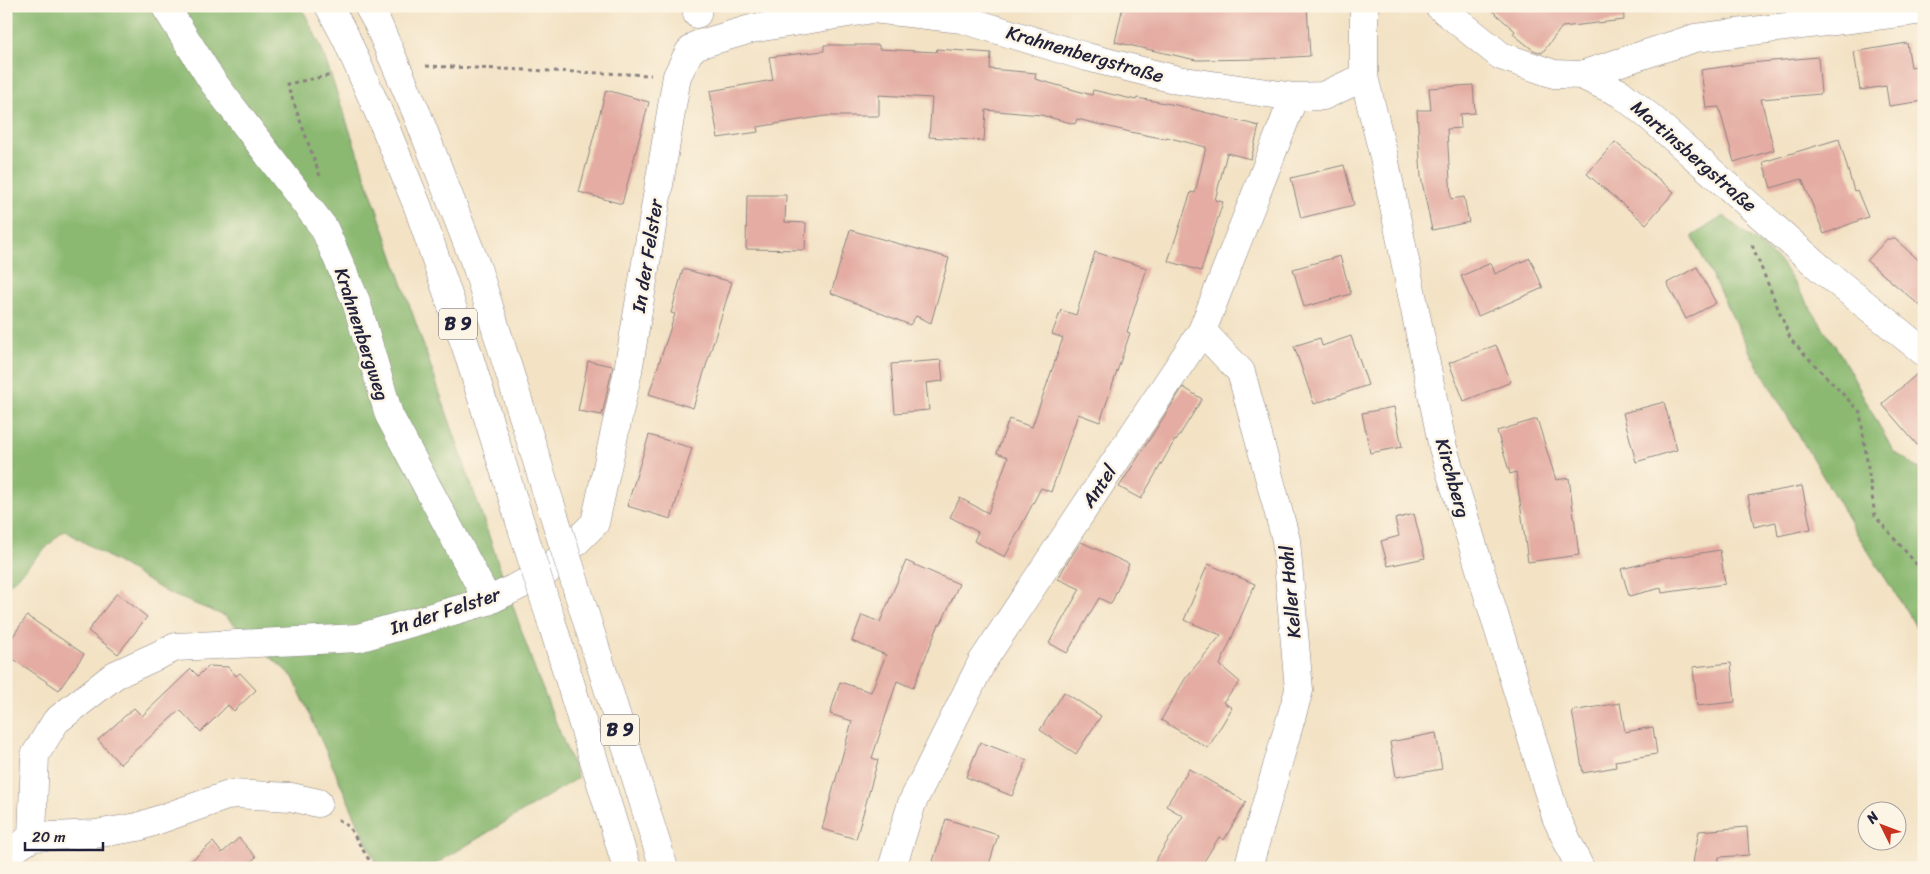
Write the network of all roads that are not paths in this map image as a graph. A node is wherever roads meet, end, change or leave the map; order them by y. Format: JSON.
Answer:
{"nodes":[{"id":1,"x":165,"y":6,"type":"edge"},
{"id":2,"x":329,"y":6,"type":"edge"},
{"id":3,"x":1364,"y":6,"type":"edge"},
{"id":4,"x":1439,"y":6,"type":"edge"},
{"id":5,"x":1924,"y":10,"type":"edge"},
{"id":6,"x":372,"y":14,"type":"edge"},
{"id":7,"x":689,"y":52,"type":"joint"},
{"id":8,"x":1581,"y":75,"type":"junction"},
{"id":9,"x":1364,"y":78,"type":"junction"},
{"id":10,"x":1294,"y":97,"type":"junction"},
{"id":11,"x":1202,"y":331,"type":"junction"},
{"id":12,"x":1924,"y":352,"type":"edge"},
{"id":13,"x":488,"y":600,"type":"junction"},
{"id":14,"x":318,"y":803,"type":"road end"},
{"id":15,"x":32,"y":837,"type":"junction"},
{"id":16,"x":6,"y":855,"type":"edge"},
{"id":17,"x":627,"y":868,"type":"edge"},
{"id":18,"x":664,"y":868,"type":"edge"},
{"id":19,"x":892,"y":868,"type":"edge"},
{"id":20,"x":1248,"y":868,"type":"edge"},
{"id":21,"x":1580,"y":868,"type":"edge"}],
"edges":[{"from":1,"to":13,"type":"main road","name":"Krahnenbergweg"},
{"from":2,"to":17,"type":"main road","number":"B 9","bridge":true},
{"from":3,"to":9,"type":"main road","name":"Kirchberg"},
{"from":4,"to":8,"type":"main road","name":"Martinsbergstraße"},
{"from":5,"to":8,"type":"main road"},
{"from":6,"to":18,"type":"main road","number":"B 9","bridge":true},
{"from":7,"to":10,"type":"main road","name":"Krahnenbergstraße"},
{"from":7,"to":13,"type":"main road","name":"In der Felster"},
{"from":8,"to":12,"type":"main road","name":"Martinsbergstraße"},
{"from":9,"to":10,"type":"main road","name":"Krahnenbergstraße"},
{"from":9,"to":21,"type":"main road","name":"Kirchberg"},
{"from":10,"to":11,"type":"main road","name":"Antel"},
{"from":11,"to":19,"type":"main road","name":"Antel"},
{"from":11,"to":20,"type":"main road","name":"Keller Hohl"},
{"from":13,"to":15,"type":"main road","name":"In der Felster"},
{"from":14,"to":15,"type":"main road"},
{"from":15,"to":16,"type":"main road"}]}
